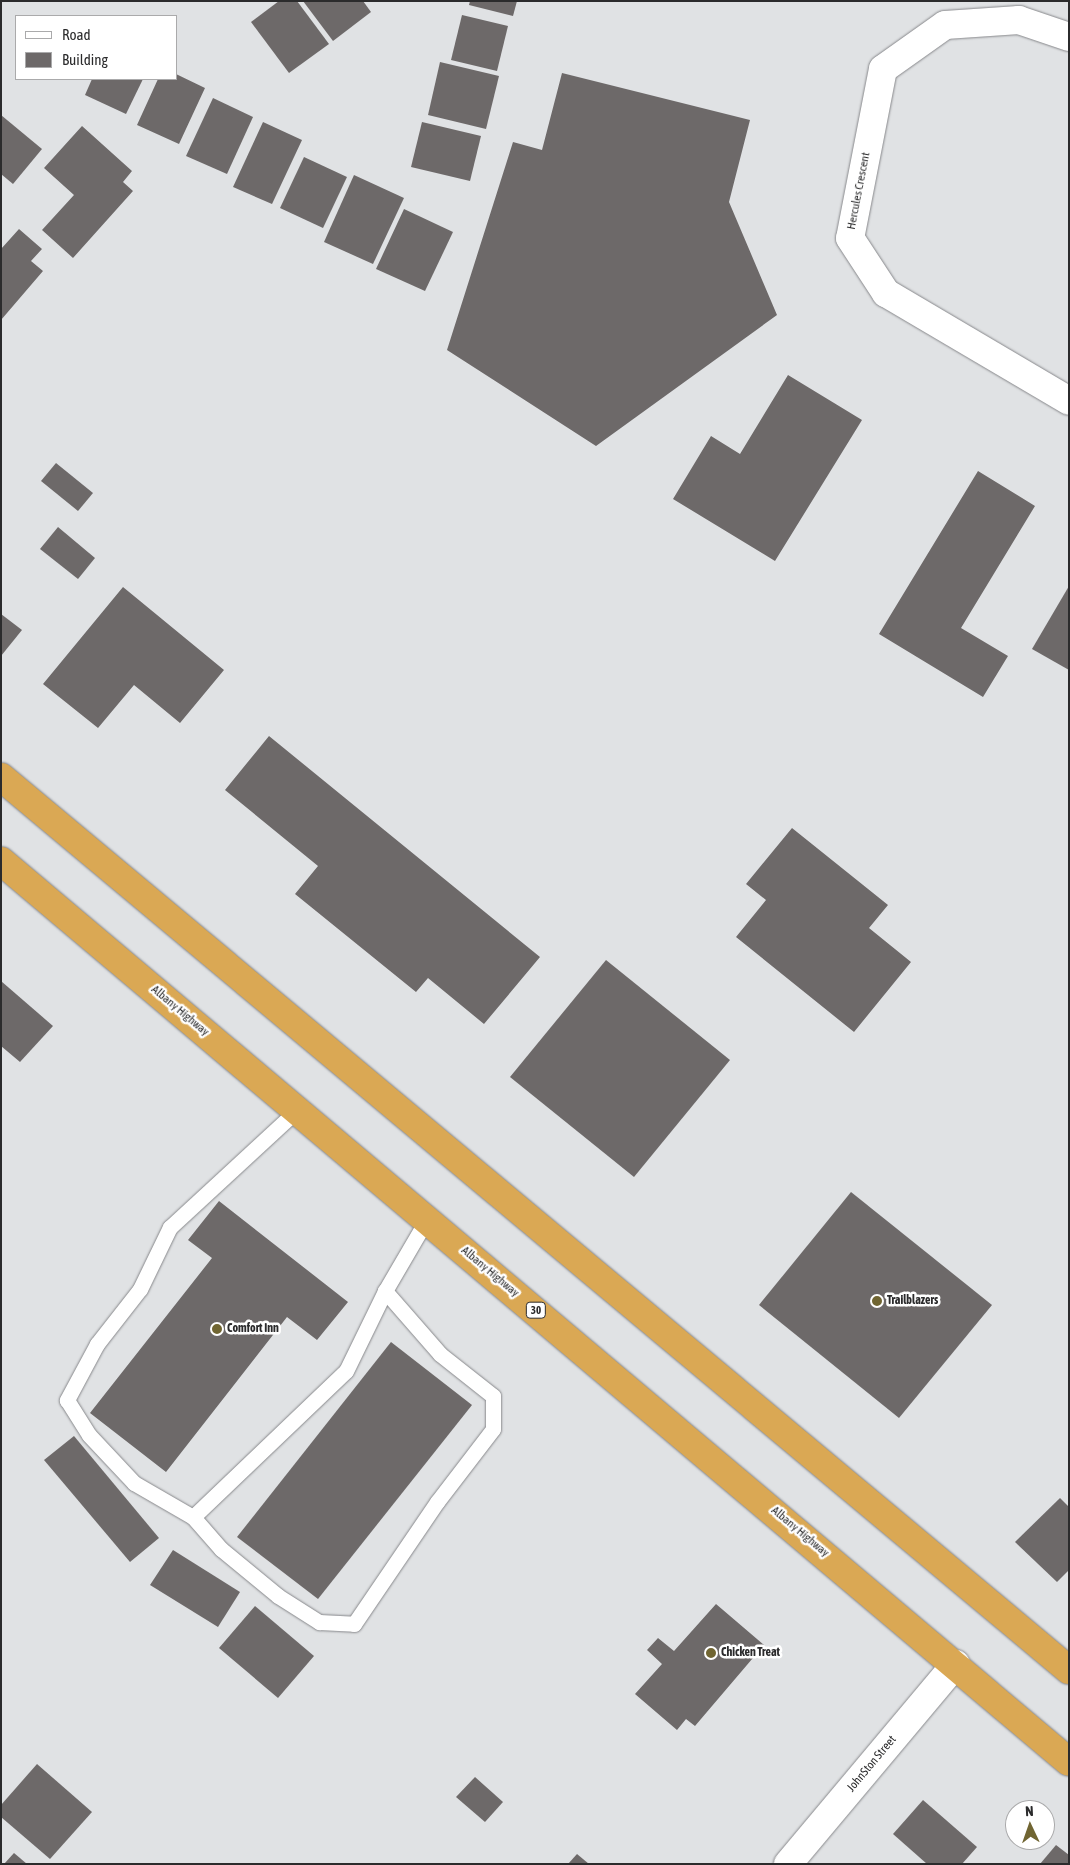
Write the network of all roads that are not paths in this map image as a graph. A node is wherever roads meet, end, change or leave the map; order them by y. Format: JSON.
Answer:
{"nodes":[{"id":1,"x":1069,"y":37,"type":"edge"},
{"id":2,"x":1069,"y":401,"type":"edge"},
{"id":3,"x":1,"y":777,"type":"edge"},
{"id":4,"x":1,"y":861,"type":"edge"},
{"id":5,"x":297,"y":1110,"type":"junction"},
{"id":6,"x":428,"y":1219,"type":"junction"},
{"id":7,"x":385,"y":1291,"type":"junction"},
{"id":8,"x":193,"y":1517,"type":"junction"},
{"id":9,"x":956,"y":1664,"type":"junction"},
{"id":10,"x":1069,"y":1670,"type":"edge"},
{"id":11,"x":1069,"y":1762,"type":"edge"},
{"id":12,"x":788,"y":1864,"type":"edge"}],
"edges":[{"from":1,"to":2,"type":"street","name":"Hercules Crescent"},
{"from":3,"to":10,"type":"highway"},
{"from":4,"to":5,"type":"highway","name":"Albany Highway","number":"30"},
{"from":5,"to":6,"type":"highway","name":"Albany Highway","number":"30"},
{"from":5,"to":8,"type":"lane"},
{"from":6,"to":7,"type":"lane"},
{"from":6,"to":9,"type":"highway","name":"Albany Highway","number":"30"},
{"from":7,"to":8,"type":"lane"},
{"from":7,"to":8,"type":"lane"},
{"from":9,"to":11,"type":"highway","name":"Albany Highway","number":"30"},
{"from":9,"to":12,"type":"street","name":"JohnSton Street"}]}
